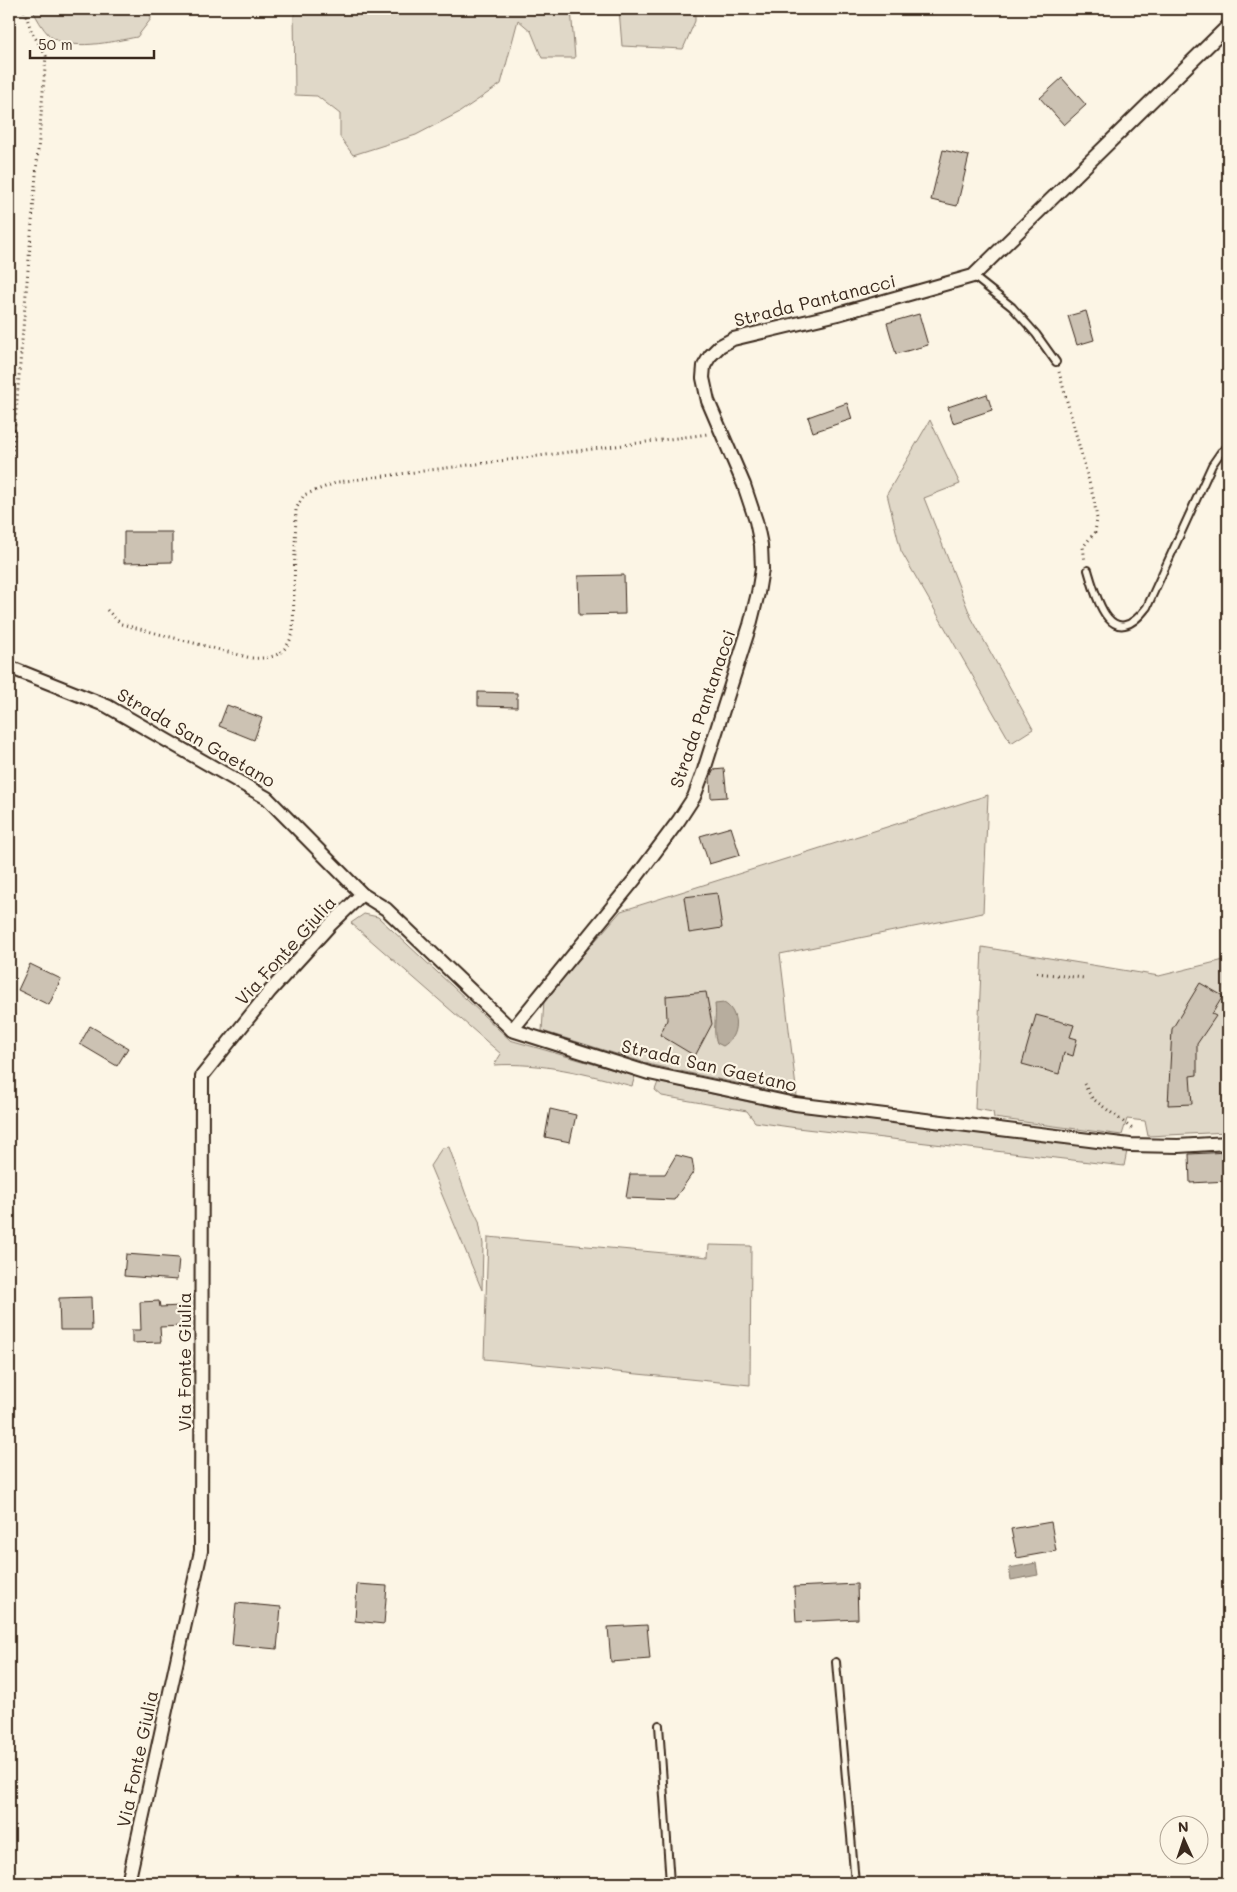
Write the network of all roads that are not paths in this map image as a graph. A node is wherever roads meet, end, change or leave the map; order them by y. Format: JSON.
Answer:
{"nodes":[{"id":1,"x":1228,"y":26,"type":"edge"},
{"id":2,"x":973,"y":276,"type":"junction"},
{"id":3,"x":1056,"y":362,"type":"road end"},
{"id":4,"x":1228,"y":447,"type":"edge"},
{"id":5,"x":1088,"y":570,"type":"road end"},
{"id":6,"x":9,"y":667,"type":"edge"},
{"id":7,"x":362,"y":894,"type":"junction"},
{"id":8,"x":512,"y":1030,"type":"junction"},
{"id":9,"x":1228,"y":1143,"type":"edge"},
{"id":10,"x":836,"y":1662,"type":"dead end"},
{"id":11,"x":659,"y":1725,"type":"dead end"},
{"id":12,"x":128,"y":1883,"type":"edge"},
{"id":13,"x":670,"y":1883,"type":"edge"},
{"id":14,"x":856,"y":1883,"type":"edge"}],
"edges":[{"from":1,"to":2,"type":"street","name":"Strada Pantanacci"},
{"from":2,"to":3,"type":"lane"},
{"from":2,"to":8,"type":"street","name":"Strada Pantanacci"},
{"from":4,"to":5,"type":"lane"},
{"from":6,"to":7,"type":"street","name":"Strada San Gaetano"},
{"from":7,"to":8,"type":"street","name":"Strada San Gaetano"},
{"from":7,"to":12,"type":"street","name":"Via Fonte Giulia"},
{"from":8,"to":9,"type":"street","name":"Strada San Gaetano"},
{"from":10,"to":14,"type":"lane"},
{"from":11,"to":13,"type":"lane"}]}
